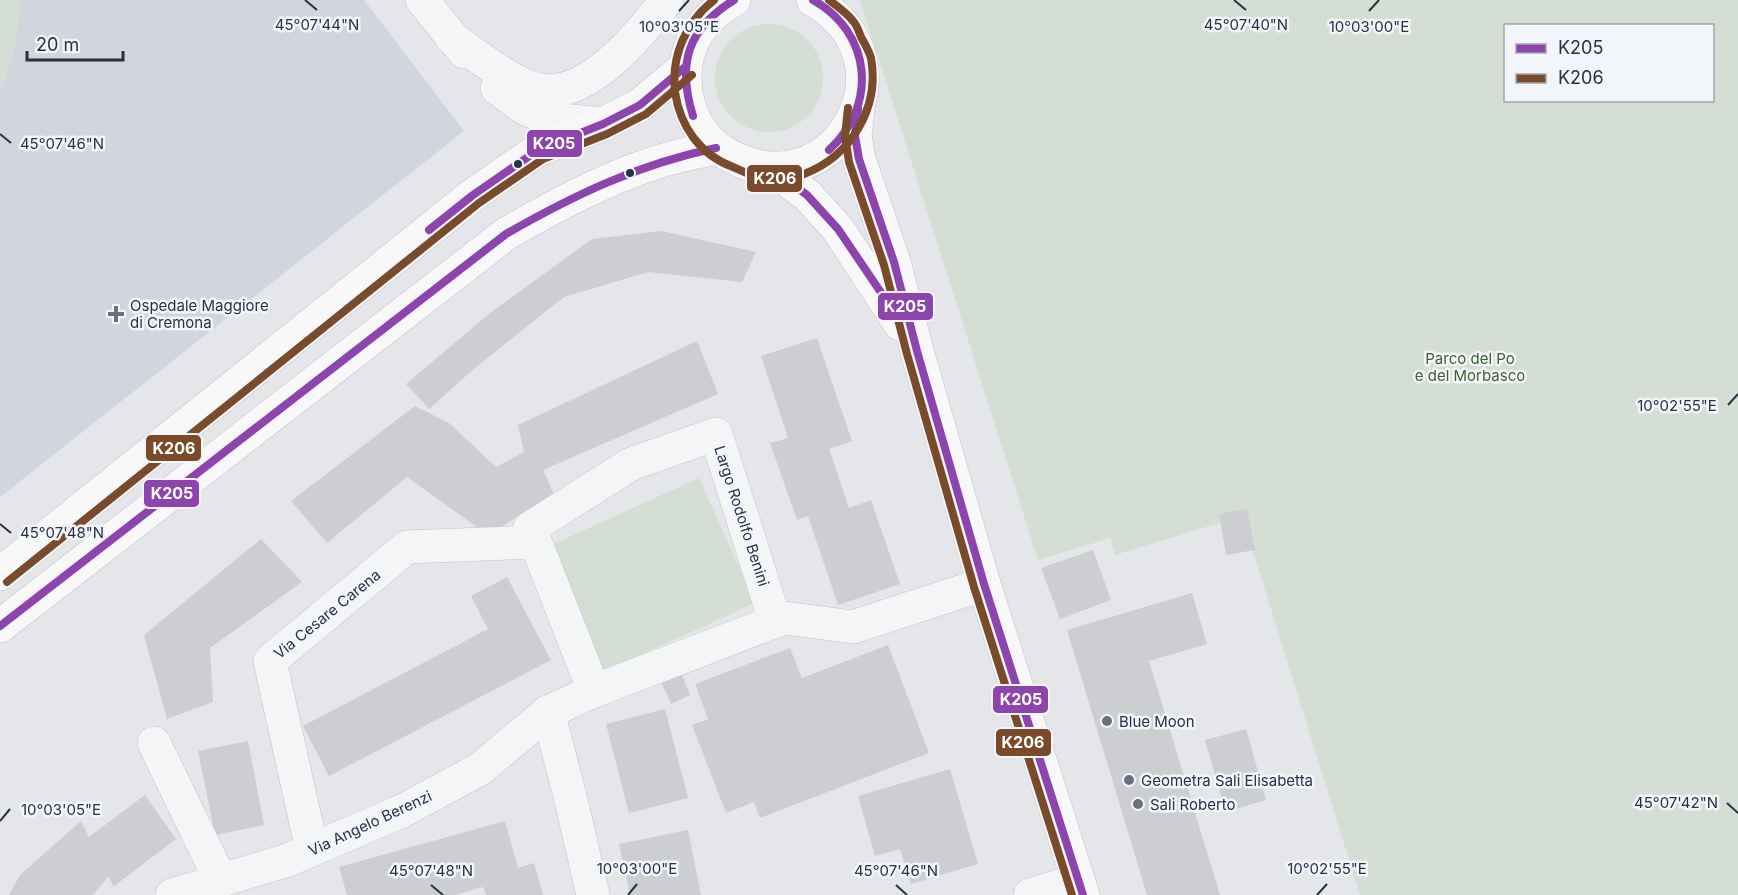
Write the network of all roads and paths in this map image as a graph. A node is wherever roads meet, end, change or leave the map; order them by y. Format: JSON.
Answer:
{"nodes":[{"id":1,"x":422,"y":0,"type":"edge"},
{"id":2,"x":667,"y":0,"type":"edge"},
{"id":3,"x":813,"y":0,"type":"edge"},
{"id":4,"x":725,"y":2,"type":"edge"},
{"id":5,"x":450,"y":37,"type":"junction"},
{"id":6,"x":685,"y":67,"type":"junction"},
{"id":7,"x":858,"y":109,"type":"junction"},
{"id":8,"x":603,"y":124,"type":"junction"},
{"id":9,"x":716,"y":148,"type":"junction"},
{"id":10,"x":772,"y":169,"type":"junction"},
{"id":11,"x":917,"y":351,"type":"junction"},
{"id":12,"x":536,"y":542,"type":"junction"},
{"id":13,"x":0,"y":574,"type":"edge"},
{"id":14,"x":984,"y":584,"type":"junction"},
{"id":15,"x":775,"y":621,"type":"junction"},
{"id":16,"x":0,"y":626,"type":"edge"},
{"id":17,"x":594,"y":691,"type":"junction"},
{"id":18,"x":548,"y":712,"type":"junction"},
{"id":19,"x":154,"y":743,"type":"dead end"},
{"id":20,"x":312,"y":850,"type":"junction"},
{"id":21,"x":221,"y":880,"type":"junction"},
{"id":22,"x":1080,"y":888,"type":"edge"},
{"id":23,"x":172,"y":895,"type":"edge"},
{"id":24,"x":593,"y":895,"type":"edge"},
{"id":25,"x":1030,"y":895,"type":"edge"}],
"edges":[{"from":1,"to":5,"type":"street"},
{"from":2,"to":5,"type":"street"},
{"from":3,"to":7,"type":"main road"},
{"from":4,"to":6,"type":"main road"},
{"from":5,"to":8,"type":"street"},
{"from":6,"to":8,"type":"main road"},
{"from":6,"to":9,"type":"main road"},
{"from":7,"to":10,"type":"main road"},
{"from":7,"to":11,"type":"main road"},
{"from":8,"to":13,"type":"main road"},
{"from":9,"to":10,"type":"main road"},
{"from":9,"to":16,"type":"main road"},
{"from":10,"to":11,"type":"main road"},
{"from":11,"to":14,"type":"main road"},
{"from":12,"to":15,"type":"street","name":"Largo Rodolfo Benini"},
{"from":12,"to":17,"type":"street"},
{"from":12,"to":20,"type":"street","name":"Via Cesare Carena"},
{"from":14,"to":15,"type":"street"},
{"from":14,"to":22,"type":"main road"},
{"from":15,"to":17,"type":"street"},
{"from":17,"to":18,"type":"street"},
{"from":18,"to":20,"type":"street","name":"Via Angelo Berenzi"},
{"from":18,"to":24,"type":"street"},
{"from":19,"to":21,"type":"street"},
{"from":20,"to":21,"type":"street","name":"Via Angelo Berenzi"},
{"from":21,"to":23,"type":"street","name":"Via Angelo Berenzi"},
{"from":22,"to":25,"type":"street"}]}
